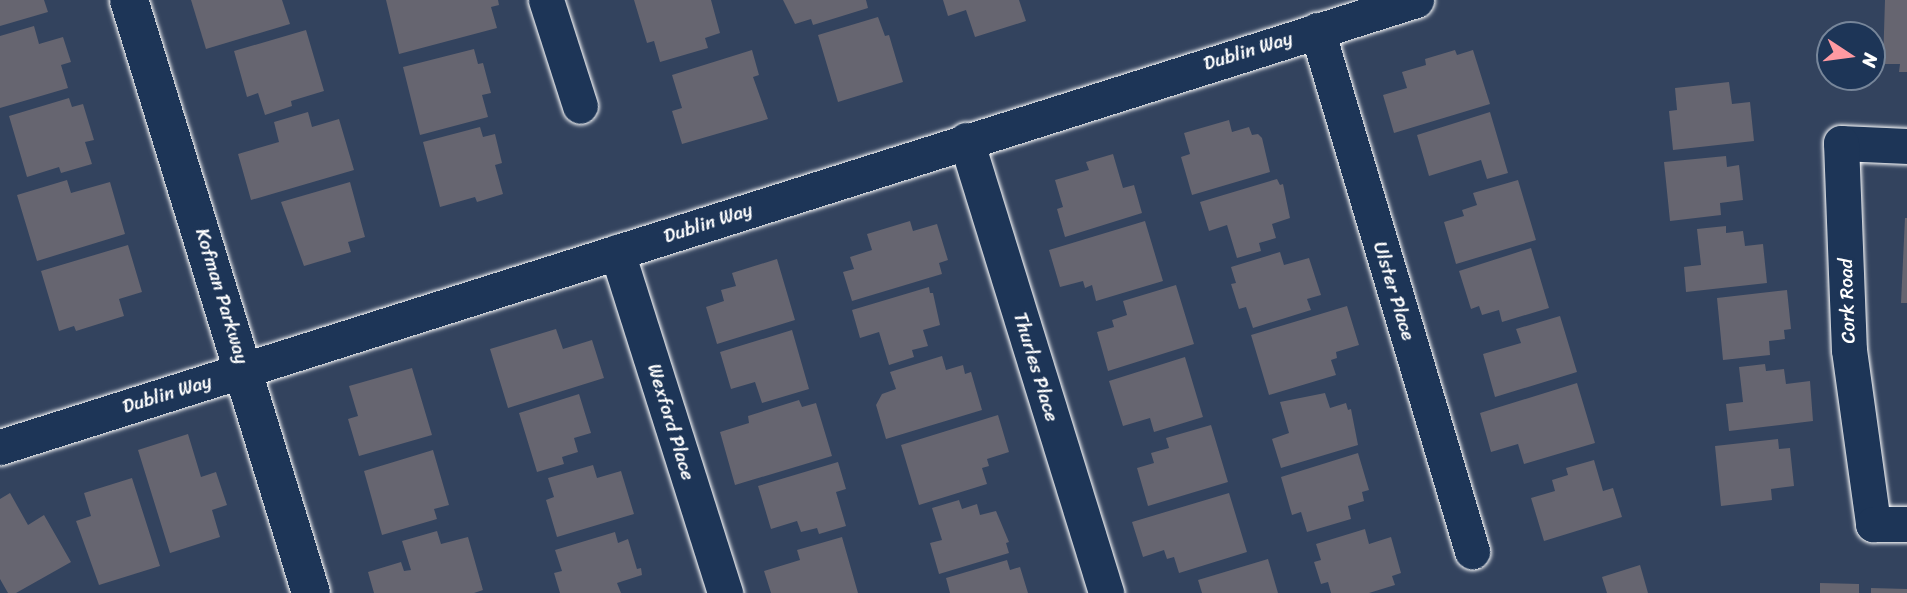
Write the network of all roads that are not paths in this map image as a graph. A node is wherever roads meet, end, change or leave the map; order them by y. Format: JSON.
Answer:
{"nodes":[{"id":1,"x":129,"y":0,"type":"edge"},
{"id":2,"x":546,"y":0,"type":"edge"},
{"id":3,"x":1416,"y":0,"type":"edge"},
{"id":4,"x":1317,"y":30,"type":"junction"},
{"id":5,"x":580,"y":106,"type":"dead end"},
{"id":6,"x":966,"y":140,"type":"junction"},
{"id":7,"x":1907,"y":146,"type":"edge"},
{"id":8,"x":617,"y":252,"type":"junction"},
{"id":9,"x":245,"y":370,"type":"junction"},
{"id":10,"x":0,"y":447,"type":"edge"},
{"id":11,"x":1890,"y":524,"type":"edge"},
{"id":12,"x":1472,"y":551,"type":"dead end"},
{"id":13,"x":311,"y":593,"type":"edge"},
{"id":14,"x":725,"y":593,"type":"edge"},
{"id":15,"x":1106,"y":593,"type":"edge"}],
"edges":[{"from":1,"to":9,"type":"street","name":"Kofman Parkway"},
{"from":2,"to":5,"type":"street"},
{"from":3,"to":4,"type":"street","name":"Dublin Way"},
{"from":4,"to":6,"type":"street","name":"Dublin Way"},
{"from":4,"to":12,"type":"street","name":"Ulster Place"},
{"from":6,"to":8,"type":"street","name":"Dublin Way"},
{"from":6,"to":15,"type":"street","name":"Thurles Place"},
{"from":7,"to":11,"type":"street","name":"Cork Road"},
{"from":8,"to":9,"type":"street","name":"Dublin Way"},
{"from":8,"to":14,"type":"street","name":"Wexford Place"},
{"from":9,"to":10,"type":"street","name":"Dublin Way"},
{"from":9,"to":13,"type":"street","name":"Kofman Parkway"}]}
